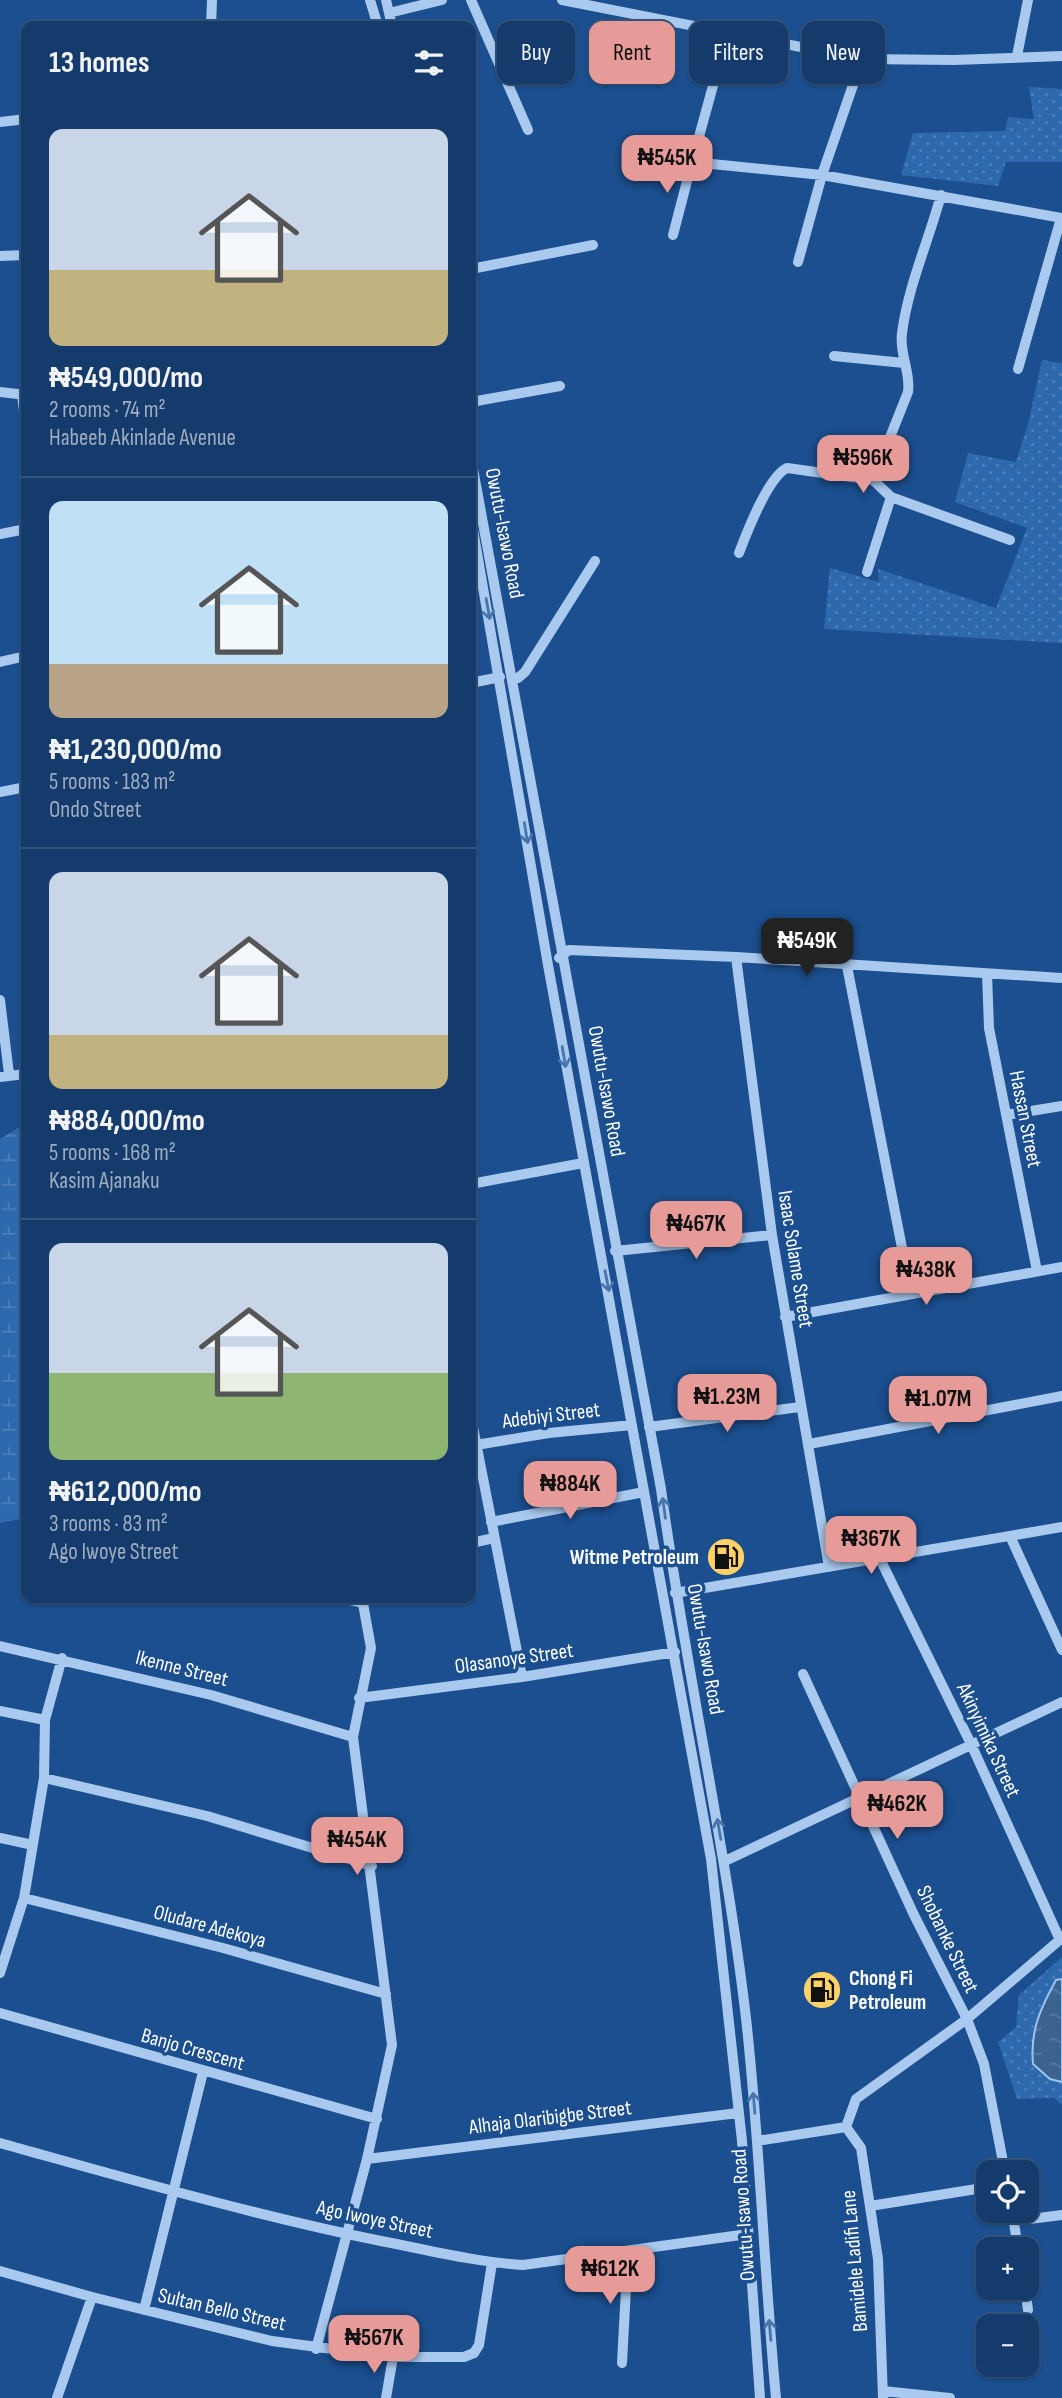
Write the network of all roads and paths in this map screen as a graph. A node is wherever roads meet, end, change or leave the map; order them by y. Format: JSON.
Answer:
{"nodes":[{"id":1,"x":210,"y":0,"type":"edge"},
{"id":2,"x":370,"y":0,"type":"edge"},
{"id":3,"x":386,"y":0,"type":"edge"},
{"id":4,"x":442,"y":0,"type":"edge"},
{"id":5,"x":471,"y":0,"type":"edge"},
{"id":6,"x":562,"y":0,"type":"edge"},
{"id":7,"x":1028,"y":0,"type":"edge"},
{"id":8,"x":389,"y":13,"type":"junction"},
{"id":9,"x":211,"y":21,"type":"edge"},
{"id":10,"x":376,"y":21,"type":"edge"},
{"id":11,"x":391,"y":21,"type":"edge"},
{"id":12,"x":689,"y":27,"type":"edge"},
{"id":13,"x":1017,"y":56,"type":"junction"},
{"id":14,"x":1062,"y":56,"type":"edge"},
{"id":15,"x":885,"y":59,"type":"edge"},
{"id":16,"x":713,"y":84,"type":"edge"},
{"id":17,"x":853,"y":84,"type":"edge"},
{"id":18,"x":21,"y":120,"type":"edge"},
{"id":19,"x":0,"y":122,"type":"edge"},
{"id":20,"x":528,"y":130,"type":"dead end"},
{"id":21,"x":692,"y":162,"type":"junction"},
{"id":22,"x":822,"y":175,"type":"junction"},
{"id":23,"x":941,"y":195,"type":"junction"},
{"id":24,"x":1061,"y":218,"type":"edge"},
{"id":25,"x":673,"y":235,"type":"dead end"},
{"id":26,"x":593,"y":245,"type":"dead end"},
{"id":27,"x":21,"y":254,"type":"edge"},
{"id":28,"x":0,"y":256,"type":"edge"},
{"id":29,"x":798,"y":262,"type":"dead end"},
{"id":30,"x":476,"y":268,"type":"edge"},
{"id":31,"x":834,"y":356,"type":"dead end"},
{"id":32,"x":904,"y":363,"type":"junction"},
{"id":33,"x":1018,"y":369,"type":"dead end"},
{"id":34,"x":560,"y":386,"type":"dead end"},
{"id":35,"x":0,"y":392,"type":"edge"},
{"id":36,"x":21,"y":395,"type":"edge"},
{"id":37,"x":476,"y":400,"type":"edge"},
{"id":38,"x":873,"y":480,"type":"junction"},
{"id":39,"x":476,"y":484,"type":"edge"},
{"id":40,"x":891,"y":497,"type":"junction"},
{"id":41,"x":21,"y":530,"type":"edge"},
{"id":42,"x":0,"y":534,"type":"edge"},
{"id":43,"x":1010,"y":540,"type":"dead end"},
{"id":44,"x":476,"y":545,"type":"edge"},
{"id":45,"x":739,"y":553,"type":"dead end"},
{"id":46,"x":595,"y":561,"type":"dead end"},
{"id":47,"x":867,"y":572,"type":"dead end"},
{"id":48,"x":21,"y":657,"type":"edge"},
{"id":49,"x":0,"y":662,"type":"edge"},
{"id":50,"x":500,"y":677,"type":"junction"},
{"id":51,"x":513,"y":677,"type":"junction"},
{"id":52,"x":476,"y":682,"type":"edge"},
{"id":53,"x":21,"y":788,"type":"edge"},
{"id":54,"x":0,"y":792,"type":"edge"},
{"id":55,"x":563,"y":955,"type":"junction"},
{"id":56,"x":736,"y":957,"type":"junction"},
{"id":57,"x":548,"y":965,"type":"junction"},
{"id":58,"x":847,"y":966,"type":"junction"},
{"id":59,"x":987,"y":974,"type":"junction"},
{"id":60,"x":1062,"y":978,"type":"edge"},
{"id":61,"x":0,"y":1000,"type":"edge"},
{"id":62,"x":5,"y":1076,"type":"edge"},
{"id":63,"x":1062,"y":1106,"type":"edge"},
{"id":64,"x":1006,"y":1115,"type":"junction"},
{"id":65,"x":583,"y":1163,"type":"junction"},
{"id":66,"x":476,"y":1183,"type":"edge"},
{"id":67,"x":772,"y":1236,"type":"junction"},
{"id":68,"x":615,"y":1251,"type":"junction"},
{"id":69,"x":1062,"y":1267,"type":"edge"},
{"id":70,"x":1037,"y":1271,"type":"junction"},
{"id":71,"x":911,"y":1294,"type":"junction"},
{"id":72,"x":785,"y":1317,"type":"junction"},
{"id":73,"x":1062,"y":1396,"type":"edge"},
{"id":74,"x":800,"y":1407,"type":"junction"},
{"id":75,"x":632,"y":1425,"type":"junction"},
{"id":76,"x":649,"y":1427,"type":"junction"},
{"id":77,"x":809,"y":1444,"type":"junction"},
{"id":78,"x":476,"y":1445,"type":"joint"},
{"id":79,"x":644,"y":1492,"type":"junction"},
{"id":80,"x":491,"y":1522,"type":"junction"},
{"id":81,"x":1062,"y":1527,"type":"edge"},
{"id":82,"x":1010,"y":1536,"type":"junction"},
{"id":83,"x":494,"y":1538,"type":"junction"},
{"id":84,"x":476,"y":1541,"type":"edge"},
{"id":85,"x":880,"y":1559,"type":"junction"},
{"id":86,"x":829,"y":1567,"type":"junction"},
{"id":87,"x":675,"y":1593,"type":"junction"},
{"id":88,"x":363,"y":1603,"type":"edge"},
{"id":89,"x":0,"y":1646,"type":"edge"},
{"id":90,"x":1062,"y":1650,"type":"edge"},
{"id":91,"x":675,"y":1652,"type":"junction"},
{"id":92,"x":62,"y":1658,"type":"junction"},
{"id":93,"x":803,"y":1674,"type":"dead end"},
{"id":94,"x":522,"y":1677,"type":"junction"},
{"id":95,"x":359,"y":1698,"type":"junction"},
{"id":96,"x":1062,"y":1702,"type":"edge"},
{"id":97,"x":0,"y":1712,"type":"edge"},
{"id":98,"x":45,"y":1720,"type":"junction"},
{"id":99,"x":353,"y":1737,"type":"junction"},
{"id":100,"x":971,"y":1744,"type":"junction"},
{"id":101,"x":44,"y":1778,"type":"junction"},
{"id":102,"x":860,"y":1800,"type":"junction"},
{"id":103,"x":0,"y":1838,"type":"edge"},
{"id":104,"x":33,"y":1845,"type":"junction"},
{"id":105,"x":725,"y":1861,"type":"junction"},
{"id":106,"x":372,"y":1866,"type":"junction"},
{"id":107,"x":23,"y":1898,"type":"junction"},
{"id":108,"x":1061,"y":1939,"type":"edge"},
{"id":109,"x":1,"y":1967,"type":"edge"},
{"id":110,"x":386,"y":1994,"type":"junction"},
{"id":111,"x":0,"y":2013,"type":"edge"},
{"id":112,"x":967,"y":2019,"type":"junction"},
{"id":113,"x":203,"y":2072,"type":"junction"},
{"id":114,"x":738,"y":2113,"type":"junction"},
{"id":115,"x":377,"y":2119,"type":"junction"},
{"id":116,"x":846,"y":2127,"type":"junction"},
{"id":117,"x":757,"y":2141,"type":"junction"},
{"id":118,"x":0,"y":2143,"type":"edge"},
{"id":119,"x":367,"y":2159,"type":"junction"},
{"id":120,"x":1003,"y":2160,"type":"edge"},
{"id":121,"x":976,"y":2189,"type":"edge"},
{"id":122,"x":175,"y":2192,"type":"junction"},
{"id":123,"x":870,"y":2206,"type":"junction"},
{"id":124,"x":1039,"y":2215,"type":"edge"},
{"id":125,"x":1062,"y":2215,"type":"edge"},
{"id":126,"x":346,"y":2234,"type":"junction"},
{"id":127,"x":748,"y":2234,"type":"junction"},
{"id":128,"x":628,"y":2251,"type":"junction"},
{"id":129,"x":492,"y":2263,"type":"junction"},
{"id":130,"x":0,"y":2270,"type":"edge"},
{"id":131,"x":92,"y":2297,"type":"junction"},
{"id":132,"x":1027,"y":2300,"type":"edge"},
{"id":133,"x":144,"y":2310,"type":"junction"},
{"id":134,"x":1028,"y":2310,"type":"dead end"},
{"id":135,"x":316,"y":2349,"type":"junction"},
{"id":136,"x":393,"y":2357,"type":"junction"},
{"id":137,"x":622,"y":2363,"type":"dead end"},
{"id":138,"x":883,"y":2394,"type":"edge"},
{"id":139,"x":57,"y":2398,"type":"edge"},
{"id":140,"x":386,"y":2398,"type":"edge"},
{"id":141,"x":760,"y":2398,"type":"edge"},
{"id":142,"x":776,"y":2398,"type":"edge"},
{"id":143,"x":950,"y":2398,"type":"edge"}],
"edges":[{"from":1,"to":9,"type":"street"},
{"from":2,"to":10,"type":"street"},
{"from":3,"to":8,"type":"street"},
{"from":4,"to":8,"type":"street"},
{"from":5,"to":20,"type":"street"},
{"from":6,"to":12,"type":"street"},
{"from":7,"to":13,"type":"street"},
{"from":8,"to":11,"type":"street"},
{"from":13,"to":14,"type":"street"},
{"from":13,"to":15,"type":"street"},
{"from":16,"to":21,"type":"street"},
{"from":17,"to":22,"type":"street"},
{"from":18,"to":19,"type":"street"},
{"from":21,"to":22,"type":"street"},
{"from":21,"to":25,"type":"street"},
{"from":22,"to":23,"type":"street"},
{"from":22,"to":29,"type":"street"},
{"from":23,"to":24,"type":"street"},
{"from":23,"to":32,"type":"street"},
{"from":24,"to":33,"type":"street"},
{"from":26,"to":30,"type":"street"},
{"from":27,"to":28,"type":"street"},
{"from":31,"to":32,"type":"street"},
{"from":32,"to":38,"type":"street"},
{"from":34,"to":37,"type":"street"},
{"from":35,"to":36,"type":"street"},
{"from":38,"to":40,"type":"street"},
{"from":38,"to":45,"type":"street"},
{"from":39,"to":51,"type":"street","name":"Owutu-Isawo Road"},
{"from":40,"to":43,"type":"street"},
{"from":40,"to":47,"type":"street"},
{"from":41,"to":42,"type":"street"},
{"from":44,"to":50,"type":"street","name":"Owutu-Isawo Road","one_way":true},
{"from":46,"to":51,"type":"street"},
{"from":48,"to":49,"type":"street"},
{"from":50,"to":52,"type":"street"},
{"from":50,"to":57,"type":"street","name":"Owutu-Isawo Road","one_way":true},
{"from":51,"to":55,"type":"street","name":"Owutu-Isawo Road"},
{"from":53,"to":54,"type":"street"},
{"from":55,"to":56,"type":"street"},
{"from":55,"to":57,"type":"street"},
{"from":55,"to":68,"type":"street","name":"Owutu-Isawo Road"},
{"from":56,"to":58,"type":"street"},
{"from":56,"to":67,"type":"street","name":"Isaac Solame Street"},
{"from":57,"to":65,"type":"street","name":"Owutu-Isawo Road","one_way":true},
{"from":58,"to":59,"type":"street"},
{"from":58,"to":71,"type":"street"},
{"from":59,"to":60,"type":"street"},
{"from":59,"to":64,"type":"street","name":"Hassan Street"},
{"from":61,"to":62,"type":"street"},
{"from":63,"to":64,"type":"street"},
{"from":64,"to":70,"type":"street","name":"Hassan Street"},
{"from":65,"to":66,"type":"street"},
{"from":65,"to":75,"type":"street","name":"Owutu-Isawo Road","one_way":true},
{"from":67,"to":68,"type":"street"},
{"from":67,"to":72,"type":"street","name":"Isaac Solame Street"},
{"from":68,"to":76,"type":"street","name":"Owutu-Isawo Road"},
{"from":69,"to":70,"type":"street"},
{"from":70,"to":71,"type":"street"},
{"from":71,"to":72,"type":"street"},
{"from":72,"to":74,"type":"street","name":"Isaac Solame Street"},
{"from":73,"to":77,"type":"street"},
{"from":74,"to":76,"type":"street"},
{"from":74,"to":77,"type":"street","name":"Isaac Solame Street"},
{"from":75,"to":78,"type":"street","name":"Adebiyi Street"},
{"from":75,"to":79,"type":"street","name":"Owutu-Isawo Road"},
{"from":87,"to":76,"type":"street","name":"Owutu-Isawo Road","one_way":true},
{"from":77,"to":86,"type":"street","name":"Isaac Solame Street"},
{"from":78,"to":80,"type":"street"},
{"from":79,"to":80,"type":"street"},
{"from":79,"to":91,"type":"street","name":"Owutu-Isawo Road"},
{"from":80,"to":83,"type":"street"},
{"from":81,"to":82,"type":"street"},
{"from":82,"to":85,"type":"street"},
{"from":82,"to":90,"type":"street"},
{"from":83,"to":84,"type":"street"},
{"from":83,"to":94,"type":"street"},
{"from":85,"to":86,"type":"street"},
{"from":85,"to":100,"type":"street","name":"Akinyimika Street"},
{"from":86,"to":87,"type":"street"},
{"from":105,"to":87,"type":"street","name":"Owutu-Isawo Road","one_way":true},
{"from":88,"to":95,"type":"street"},
{"from":89,"to":92,"type":"street","name":"Ikenne Street"},
{"from":91,"to":94,"type":"street","name":"Olasanoye Street"},
{"from":91,"to":114,"type":"street","name":"Owutu-Isawo Road"},
{"from":92,"to":98,"type":"street"},
{"from":92,"to":99,"type":"street","name":"Ikenne Street"},
{"from":93,"to":102,"type":"street","name":"Shobanke Street"},
{"from":94,"to":95,"type":"street","name":"Olasanoye Street"},
{"from":95,"to":99,"type":"street"},
{"from":96,"to":100,"type":"street"},
{"from":97,"to":98,"type":"street"},
{"from":98,"to":101,"type":"street"},
{"from":99,"to":106,"type":"street"},
{"from":100,"to":102,"type":"street"},
{"from":100,"to":108,"type":"street","name":"Akinyimika Street"},
{"from":101,"to":104,"type":"street"},
{"from":101,"to":106,"type":"street"},
{"from":102,"to":105,"type":"street"},
{"from":102,"to":112,"type":"street","name":"Shobanke Street"},
{"from":103,"to":104,"type":"street"},
{"from":104,"to":107,"type":"street"},
{"from":117,"to":105,"type":"street","name":"Owutu-Isawo Road","one_way":true},
{"from":106,"to":110,"type":"street"},
{"from":107,"to":109,"type":"street"},
{"from":107,"to":110,"type":"street","name":"Oludare Adekoya"},
{"from":108,"to":112,"type":"street"},
{"from":110,"to":115,"type":"street"},
{"from":111,"to":113,"type":"street","name":"Banjo Crescent"},
{"from":112,"to":116,"type":"street"},
{"from":112,"to":120,"type":"street","name":"Shobanke Street"},
{"from":113,"to":115,"type":"street","name":"Banjo Crescent"},
{"from":113,"to":122,"type":"street"},
{"from":114,"to":119,"type":"street","name":"Alhaja Olaribigbe Street"},
{"from":114,"to":127,"type":"street","name":"Owutu-Isawo Road"},
{"from":115,"to":119,"type":"street"},
{"from":116,"to":117,"type":"street"},
{"from":116,"to":123,"type":"street","name":"Bamidele Ladifi Lane"},
{"from":142,"to":117,"type":"street","name":"Owutu-Isawo Road","one_way":true},
{"from":118,"to":122,"type":"street","name":"Ago Iwoye Street"},
{"from":119,"to":126,"type":"street"},
{"from":121,"to":123,"type":"street"},
{"from":122,"to":126,"type":"street","name":"Ago Iwoye Street"},
{"from":122,"to":133,"type":"street"},
{"from":123,"to":138,"type":"street","name":"Bamidele Ladifi Lane"},
{"from":124,"to":125,"type":"street"},
{"from":126,"to":129,"type":"street","name":"Ago Iwoye Street"},
{"from":126,"to":135,"type":"street"},
{"from":127,"to":128,"type":"street","name":"Ago Iwoye Street"},
{"from":127,"to":141,"type":"street","name":"Owutu-Isawo Road"},
{"from":128,"to":129,"type":"street","name":"Ago Iwoye Street"},
{"from":128,"to":137,"type":"street"},
{"from":129,"to":136,"type":"street","name":"Sultan Bello Street"},
{"from":130,"to":131,"type":"street","name":"Sultan Bello Street"},
{"from":131,"to":133,"type":"street","name":"Sultan Bello Street"},
{"from":131,"to":139,"type":"street"},
{"from":132,"to":134,"type":"street"},
{"from":133,"to":135,"type":"street","name":"Sultan Bello Street"},
{"from":135,"to":136,"type":"street","name":"Sultan Bello Street"},
{"from":136,"to":140,"type":"street"},
{"from":138,"to":143,"type":"street"}]}
